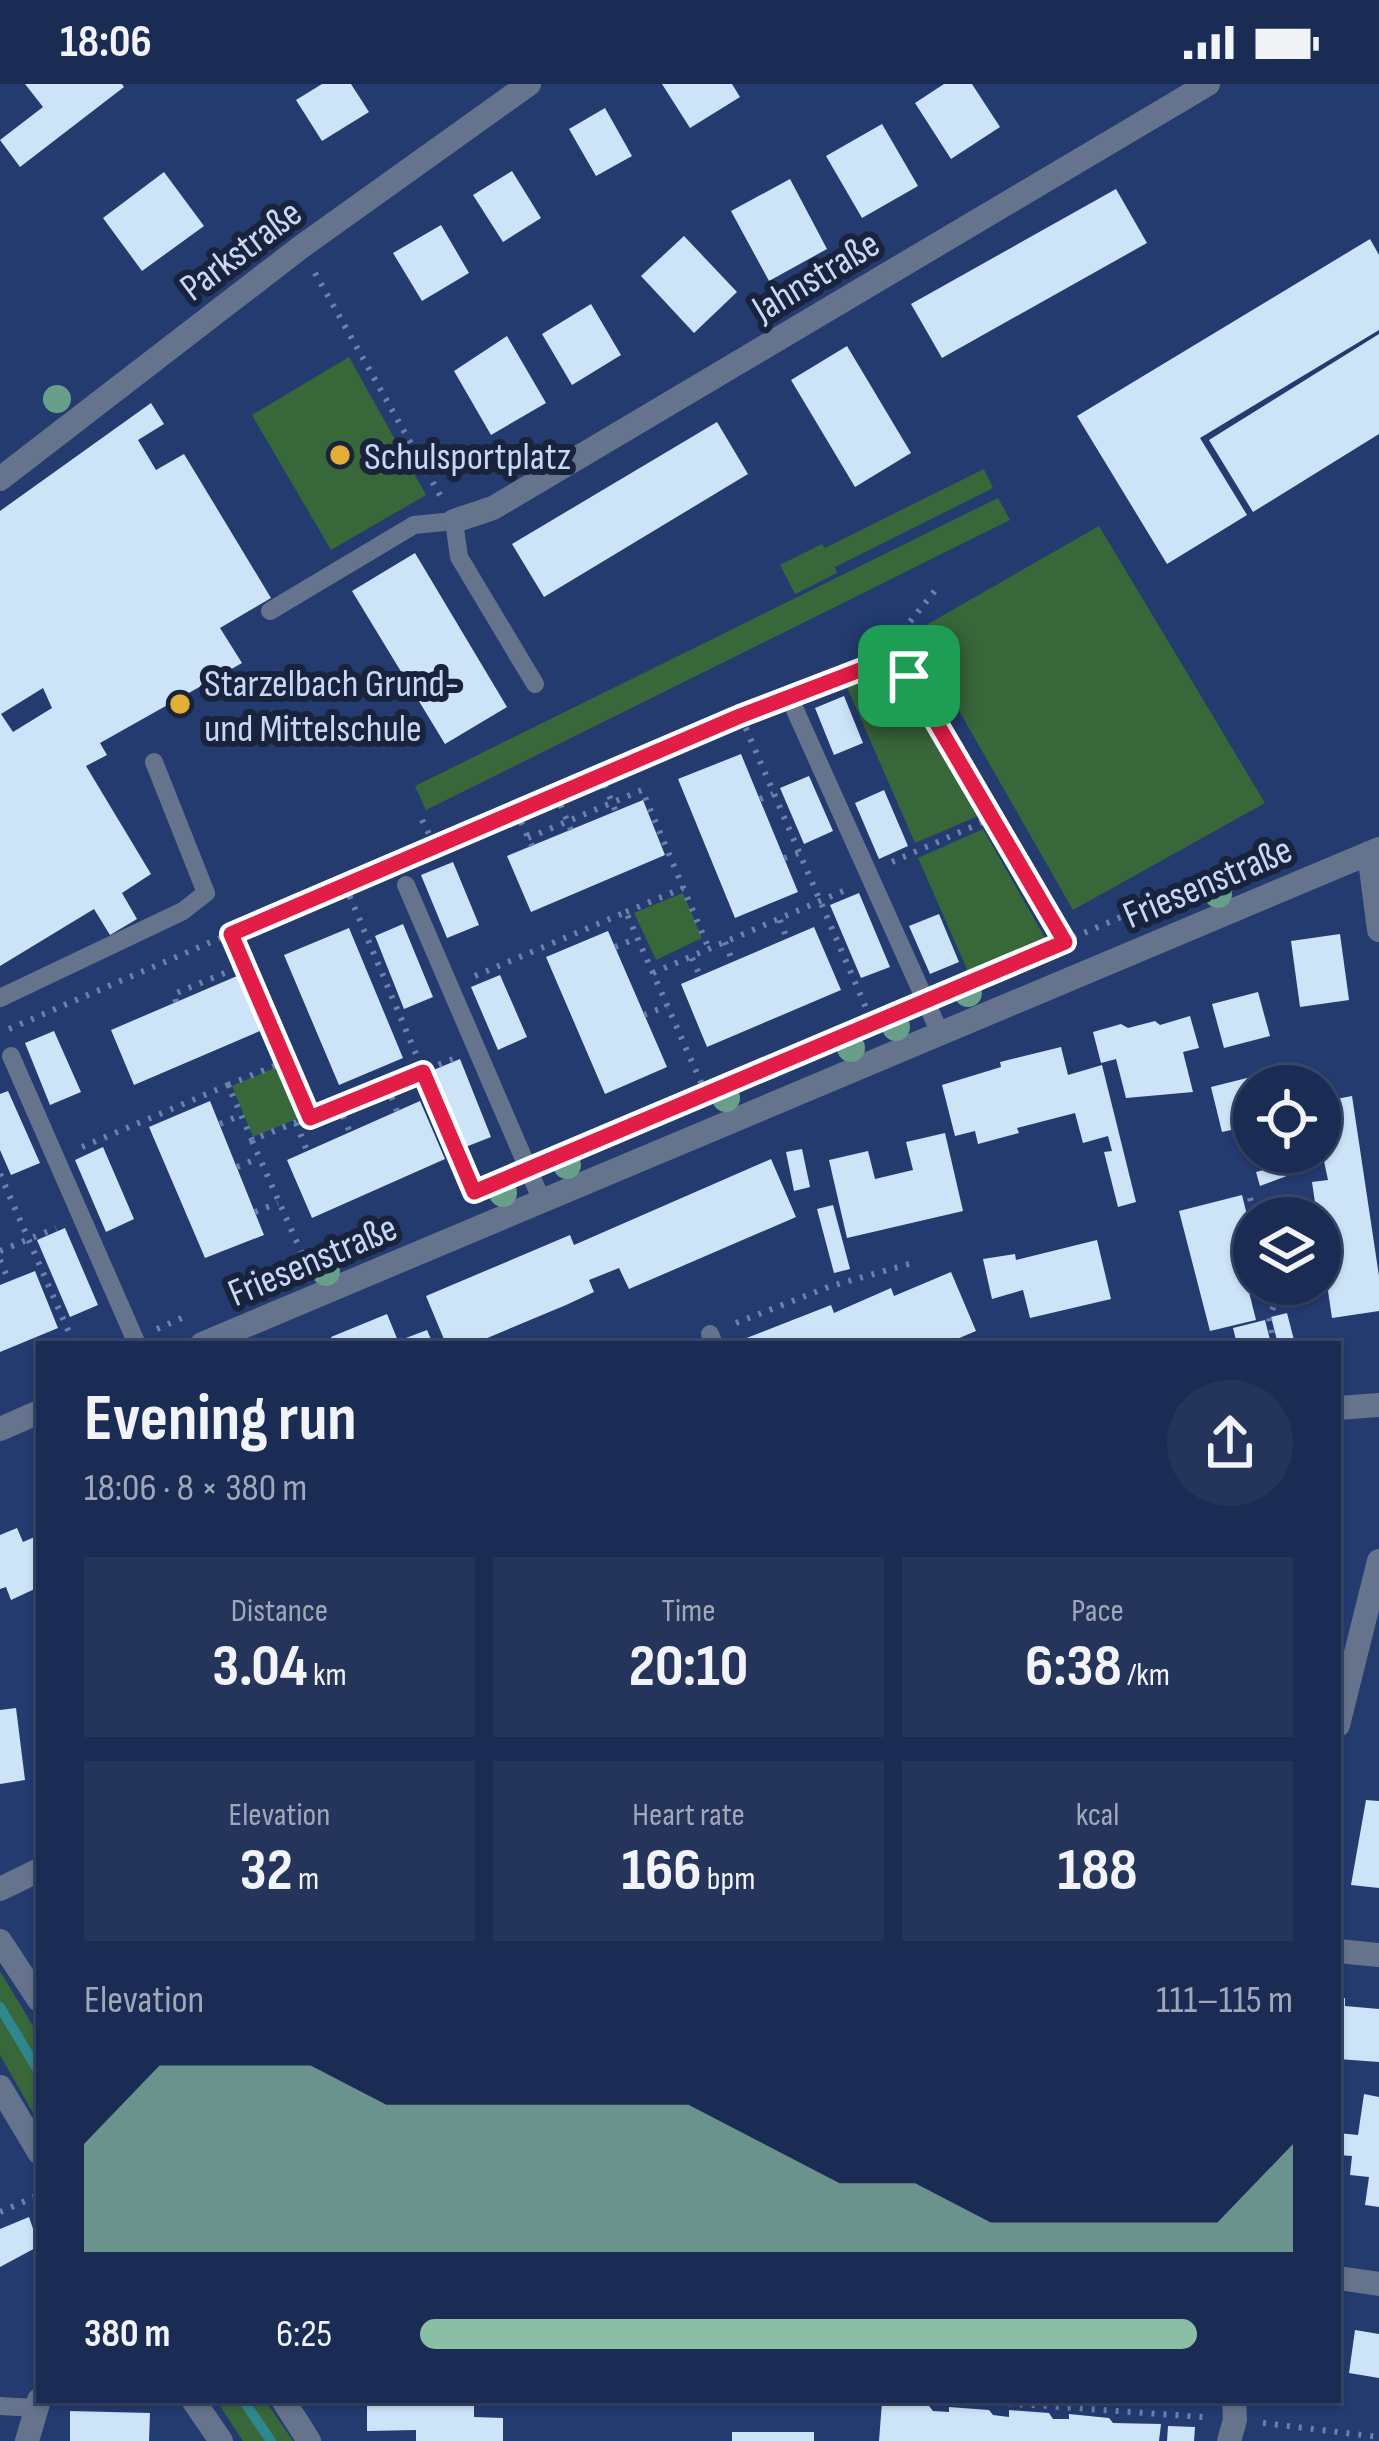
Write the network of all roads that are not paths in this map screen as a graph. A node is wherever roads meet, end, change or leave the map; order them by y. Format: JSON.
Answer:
{"nodes":[{"id":1,"x":529,"y":84,"type":"edge"},
{"id":2,"x":1208,"y":84,"type":"edge"},
{"id":3,"x":0,"y":479,"type":"edge"},
{"id":4,"x":454,"y":521,"type":"junction"},
{"id":5,"x":270,"y":611,"type":"dead end"},
{"id":6,"x":535,"y":684,"type":"dead end"},
{"id":7,"x":790,"y":701,"type":"road end"},
{"id":8,"x":154,"y":763,"type":"dead end"},
{"id":9,"x":1374,"y":851,"type":"edge"},
{"id":10,"x":406,"y":886,"type":"dead end"},
{"id":11,"x":1379,"y":930,"type":"edge"},
{"id":12,"x":0,"y":998,"type":"edge"},
{"id":13,"x":940,"y":1033,"type":"junction"},
{"id":14,"x":11,"y":1057,"type":"dead end"},
{"id":15,"x":542,"y":1201,"type":"junction"},
{"id":16,"x":136,"y":1341,"type":"edge"},
{"id":17,"x":213,"y":1341,"type":"edge"},
{"id":18,"x":1379,"y":1405,"type":"edge"},
{"id":19,"x":1341,"y":1408,"type":"edge"},
{"id":20,"x":36,"y":1413,"type":"edge"},
{"id":21,"x":0,"y":1429,"type":"edge"},
{"id":22,"x":1379,"y":1561,"type":"edge"},
{"id":23,"x":1341,"y":1713,"type":"edge"},
{"id":24,"x":36,"y":1871,"type":"edge"},
{"id":25,"x":0,"y":1889,"type":"edge"},
{"id":26,"x":0,"y":1941,"type":"edge"},
{"id":27,"x":1341,"y":1951,"type":"edge"},
{"id":28,"x":1379,"y":1955,"type":"edge"},
{"id":29,"x":36,"y":1995,"type":"edge"},
{"id":30,"x":0,"y":2087,"type":"edge"},
{"id":31,"x":36,"y":2147,"type":"edge"},
{"id":32,"x":1341,"y":2278,"type":"edge"},
{"id":33,"x":1379,"y":2284,"type":"edge"},
{"id":34,"x":195,"y":2403,"type":"edge"},
{"id":35,"x":285,"y":2403,"type":"edge"},
{"id":36,"x":37,"y":2404,"type":"edge"},
{"id":37,"x":0,"y":2406,"type":"edge"},
{"id":38,"x":26,"y":2441,"type":"edge"},
{"id":39,"x":221,"y":2441,"type":"edge"},
{"id":40,"x":309,"y":2441,"type":"edge"}],
"edges":[{"from":1,"to":3,"type":"street","name":"Parkstraße"},
{"from":2,"to":4,"type":"street","name":"Jahnstraße"},
{"from":4,"to":5,"type":"lane"},
{"from":4,"to":6,"type":"lane"},
{"from":7,"to":13,"type":"lane"},
{"from":8,"to":12,"type":"lane"},
{"from":9,"to":11,"type":"street"},
{"from":9,"to":13,"type":"street","name":"Friesenstraße"},
{"from":10,"to":15,"type":"lane"},
{"from":13,"to":15,"type":"street","name":"Friesenstraße"},
{"from":14,"to":16,"type":"lane"},
{"from":15,"to":17,"type":"street","name":"Friesenstraße"},
{"from":18,"to":19,"type":"street"},
{"from":20,"to":21,"type":"street"},
{"from":22,"to":23,"type":"street"},
{"from":24,"to":25,"type":"street"},
{"from":26,"to":29,"type":"street"},
{"from":27,"to":28,"type":"street"},
{"from":30,"to":31,"type":"street"},
{"from":32,"to":33,"type":"street"},
{"from":34,"to":39,"type":"street"},
{"from":35,"to":40,"type":"street"},
{"from":36,"to":37,"type":"lane"},
{"from":36,"to":38,"type":"street"}]}
